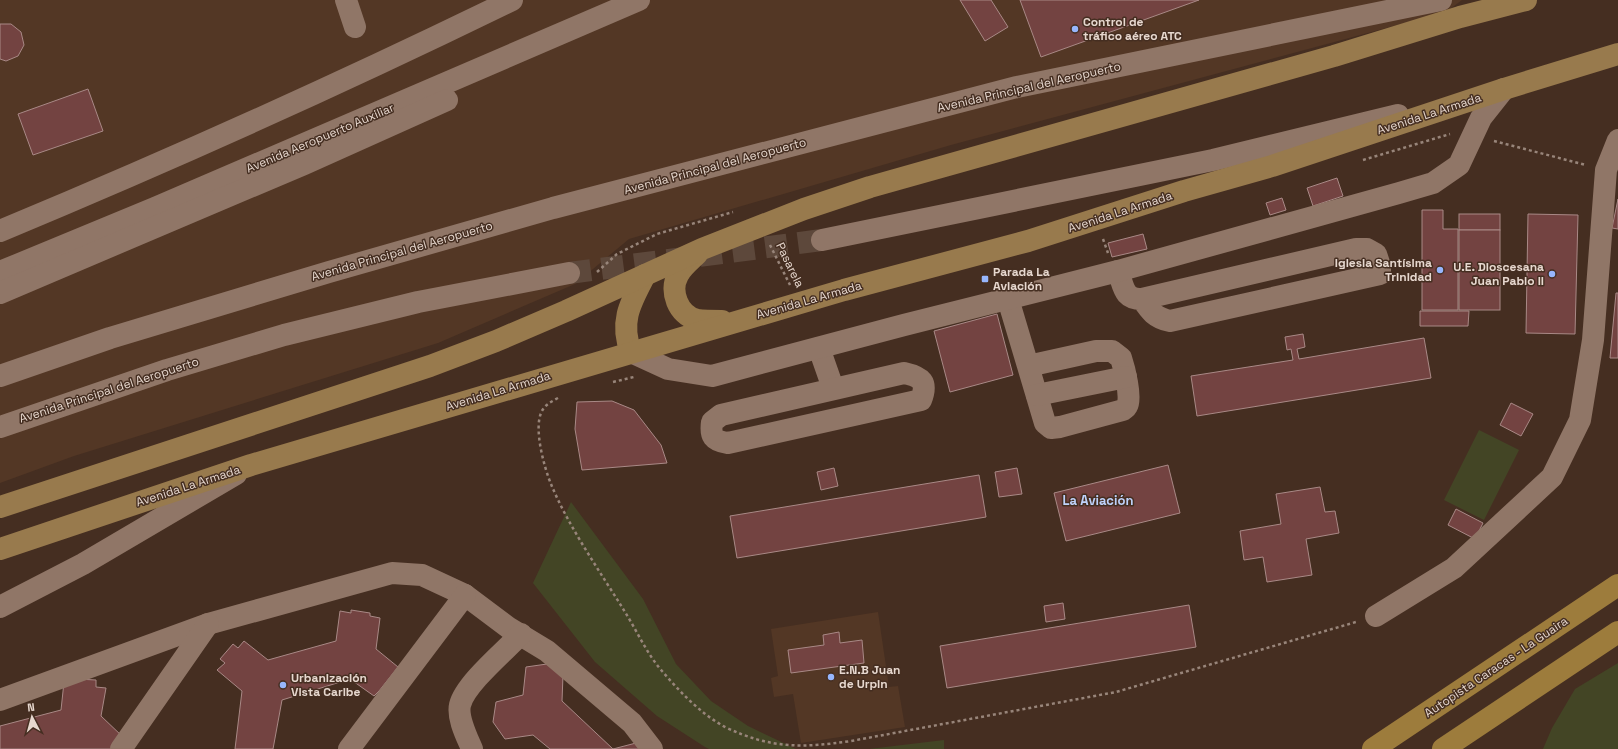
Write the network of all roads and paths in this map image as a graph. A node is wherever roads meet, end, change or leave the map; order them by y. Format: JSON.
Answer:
{"nodes":[{"id":1,"x":346,"y":0,"type":"edge"},
{"id":2,"x":512,"y":0,"type":"edge"},
{"id":3,"x":602,"y":0,"type":"edge"},
{"id":4,"x":639,"y":0,"type":"edge"},
{"id":5,"x":1441,"y":0,"type":"edge"},
{"id":6,"x":1526,"y":0,"type":"edge"},
{"id":7,"x":592,"y":21,"type":"junction"},
{"id":8,"x":355,"y":27,"type":"dead end"},
{"id":9,"x":1618,"y":54,"type":"edge"},
{"id":10,"x":1504,"y":89,"type":"junction"},
{"id":11,"x":1473,"y":136,"type":"junction"},
{"id":12,"x":1618,"y":140,"type":"edge"},
{"id":13,"x":1360,"y":161,"type":"dead end"},
{"id":14,"x":1606,"y":170,"type":"junction"},
{"id":15,"x":720,"y":216,"type":"dead end"},
{"id":16,"x":0,"y":231,"type":"edge"},
{"id":17,"x":657,"y":234,"type":"dead end"},
{"id":18,"x":1110,"y":235,"type":"dead end"},
{"id":19,"x":1102,"y":237,"type":"dead end"},
{"id":20,"x":822,"y":240,"type":"tunnel mouth"},
{"id":21,"x":768,"y":241,"type":"dead end"},
{"id":22,"x":702,"y":249,"type":"junction"},
{"id":23,"x":1118,"y":271,"type":"junction"},
{"id":24,"x":0,"y":272,"type":"edge"},
{"id":25,"x":569,"y":273,"type":"tunnel mouth"},
{"id":26,"x":645,"y":275,"type":"junction"},
{"id":27,"x":791,"y":289,"type":"dead end"},
{"id":28,"x":0,"y":293,"type":"edge"},
{"id":29,"x":1008,"y":299,"type":"junction"},
{"id":30,"x":1142,"y":299,"type":"junction"},
{"id":31,"x":736,"y":321,"type":"junction"},
{"id":32,"x":819,"y":348,"type":"junction"},
{"id":33,"x":631,"y":352,"type":"junction"},
{"id":34,"x":1028,"y":366,"type":"junction"},
{"id":35,"x":0,"y":376,"type":"edge"},
{"id":36,"x":637,"y":376,"type":"dead end"},
{"id":37,"x":1126,"y":377,"type":"junction"},
{"id":38,"x":606,"y":384,"type":"dead end"},
{"id":39,"x":832,"y":388,"type":"junction"},
{"id":40,"x":1038,"y":395,"type":"junction"},
{"id":41,"x":564,"y":396,"type":"dead end"},
{"id":42,"x":0,"y":427,"type":"edge"},
{"id":43,"x":251,"y":465,"type":"junction"},
{"id":44,"x":0,"y":507,"type":"edge"},
{"id":45,"x":0,"y":549,"type":"edge"},
{"id":46,"x":1618,"y":585,"type":"edge"},
{"id":47,"x":465,"y":595,"type":"junction"},
{"id":48,"x":0,"y":607,"type":"edge"},
{"id":49,"x":1376,"y":616,"type":"joint"},
{"id":50,"x":208,"y":624,"type":"junction"},
{"id":51,"x":1618,"y":632,"type":"edge"},
{"id":52,"x":521,"y":634,"type":"junction"},
{"id":53,"x":0,"y":700,"type":"edge"},
{"id":54,"x":121,"y":749,"type":"edge"},
{"id":55,"x":349,"y":749,"type":"edge"},
{"id":56,"x":472,"y":749,"type":"edge"},
{"id":57,"x":652,"y":749,"type":"edge"},
{"id":58,"x":1373,"y":749,"type":"edge"},
{"id":59,"x":1443,"y":749,"type":"edge"}],
"edges":[{"from":1,"to":8,"type":"street"},
{"from":2,"to":16,"type":"street"},
{"from":3,"to":7,"type":"street"},
{"from":4,"to":7,"type":"street","name":"Avenida Aeropuerto Auxiliar"},
{"from":5,"to":35,"type":"street","name":"Avenida Principal del Aeropuerto"},
{"from":6,"to":22,"type":"main road"},
{"from":7,"to":24,"type":"street","name":"Avenida Aeropuerto Auxiliar"},
{"from":7,"to":28,"type":"street"},
{"from":9,"to":10,"type":"main road","name":"Avenida La Armada"},
{"from":10,"to":11,"type":"street"},
{"from":10,"to":20,"type":"street"},
{"from":10,"to":31,"type":"main road","name":"Avenida La Armada"},
{"from":11,"to":13,"type":"path"},
{"from":11,"to":14,"type":"path"},
{"from":11,"to":23,"type":"street"},
{"from":12,"to":14,"type":"street"},
{"from":14,"to":49,"type":"street"},
{"from":15,"to":17,"type":"path"},
{"from":18,"to":19,"type":"path"},
{"from":21,"to":27,"type":"path","name":"Pasarela"},
{"from":22,"to":26,"type":"main road"},
{"from":22,"to":31,"type":"main road"},
{"from":23,"to":29,"type":"street"},
{"from":23,"to":30,"type":"street"},
{"from":25,"to":42,"type":"street","name":"Avenida Principal del Aeropuerto"},
{"from":26,"to":33,"type":"main road"},
{"from":26,"to":44,"type":"main road"},
{"from":29,"to":32,"type":"street"},
{"from":29,"to":34,"type":"street"},
{"from":30,"to":30,"type":"street"},
{"from":31,"to":33,"type":"main road","name":"Avenida La Armada"},
{"from":32,"to":33,"type":"street"},
{"from":32,"to":39,"type":"street"},
{"from":33,"to":43,"type":"main road","name":"Avenida La Armada"},
{"from":34,"to":37,"type":"street"},
{"from":34,"to":40,"type":"street"},
{"from":36,"to":38,"type":"path"},
{"from":37,"to":40,"type":"street"},
{"from":37,"to":40,"type":"street"},
{"from":39,"to":39,"type":"street"},
{"from":41,"to":49,"type":"path"},
{"from":43,"to":45,"type":"main road","name":"Avenida La Armada"},
{"from":43,"to":48,"type":"street"},
{"from":46,"to":58,"type":"highway","name":"Autopista Caracas - La Guaira"},
{"from":47,"to":50,"type":"street"},
{"from":47,"to":52,"type":"street"},
{"from":47,"to":55,"type":"street"},
{"from":50,"to":53,"type":"street"},
{"from":50,"to":54,"type":"street"},
{"from":51,"to":59,"type":"highway"},
{"from":52,"to":56,"type":"street"},
{"from":52,"to":57,"type":"street"}]}
